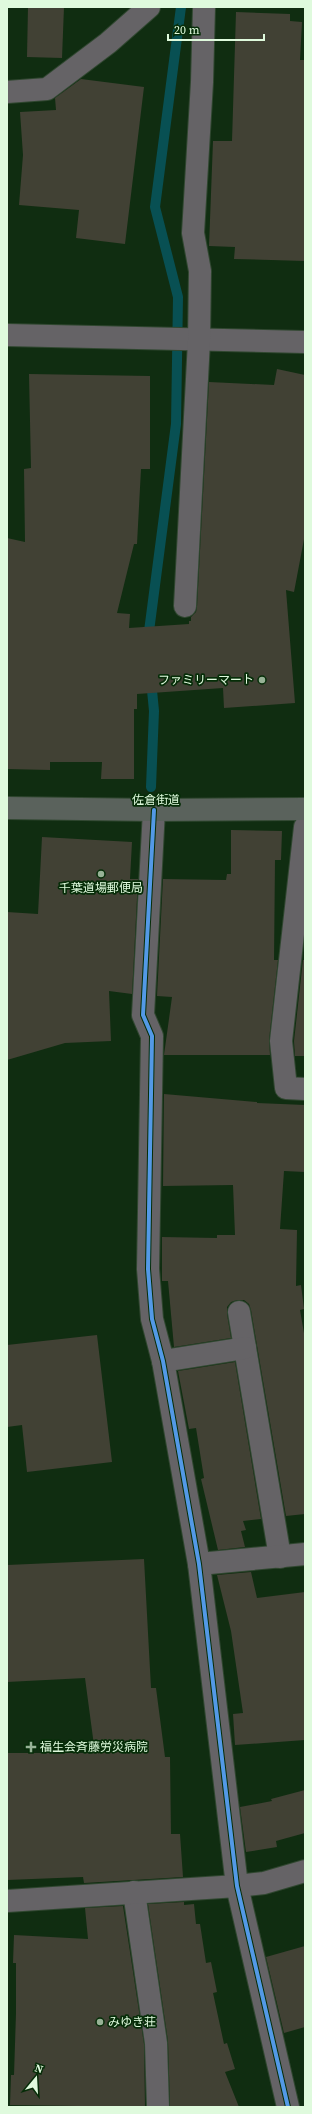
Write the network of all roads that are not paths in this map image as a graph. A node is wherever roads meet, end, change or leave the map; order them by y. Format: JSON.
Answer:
{"nodes":[{"id":1,"x":148,"y":7,"type":"edge"},
{"id":2,"x":204,"y":7,"type":"edge"},
{"id":3,"x":7,"y":92,"type":"edge"},
{"id":4,"x":7,"y":335,"type":"edge"},
{"id":5,"x":192,"y":341,"type":"junction"},
{"id":6,"x":305,"y":342,"type":"edge"},
{"id":7,"x":185,"y":606,"type":"dead end"},
{"id":8,"x":7,"y":808,"type":"edge"},
{"id":9,"x":305,"y":809,"type":"edge"},
{"id":10,"x":154,"y":810,"type":"junction"},
{"id":11,"x":305,"y":827,"type":"edge"},
{"id":12,"x":305,"y":1089,"type":"edge"},
{"id":13,"x":239,"y":1312,"type":"dead end"},
{"id":14,"x":245,"y":1348,"type":"junction"},
{"id":15,"x":163,"y":1360,"type":"junction"},
{"id":16,"x":305,"y":1554,"type":"edge"},
{"id":17,"x":280,"y":1556,"type":"junction"},
{"id":18,"x":199,"y":1564,"type":"junction"},
{"id":19,"x":305,"y":1871,"type":"edge"},
{"id":20,"x":237,"y":1886,"type":"junction"},
{"id":21,"x":134,"y":1892,"type":"junction"},
{"id":22,"x":7,"y":1901,"type":"edge"},
{"id":23,"x":158,"y":2107,"type":"edge"},
{"id":24,"x":288,"y":2107,"type":"edge"}],
"edges":[{"from":1,"to":3,"type":"street"},
{"from":2,"to":5,"type":"street"},
{"from":4,"to":5,"type":"street"},
{"from":5,"to":6,"type":"street"},
{"from":5,"to":7,"type":"street"},
{"from":8,"to":10,"type":"highway","name":"佐倉街道"},
{"from":9,"to":10,"type":"highway","name":"佐倉街道"},
{"from":10,"to":15,"type":"street"},
{"from":11,"to":12,"type":"street"},
{"from":13,"to":14,"type":"street"},
{"from":14,"to":15,"type":"street"},
{"from":14,"to":17,"type":"street"},
{"from":15,"to":18,"type":"street"},
{"from":16,"to":17,"type":"street"},
{"from":17,"to":18,"type":"street"},
{"from":18,"to":20,"type":"street"},
{"from":19,"to":20,"type":"street"},
{"from":20,"to":21,"type":"street"},
{"from":20,"to":24,"type":"street"},
{"from":21,"to":22,"type":"street"},
{"from":21,"to":23,"type":"street"}]}
